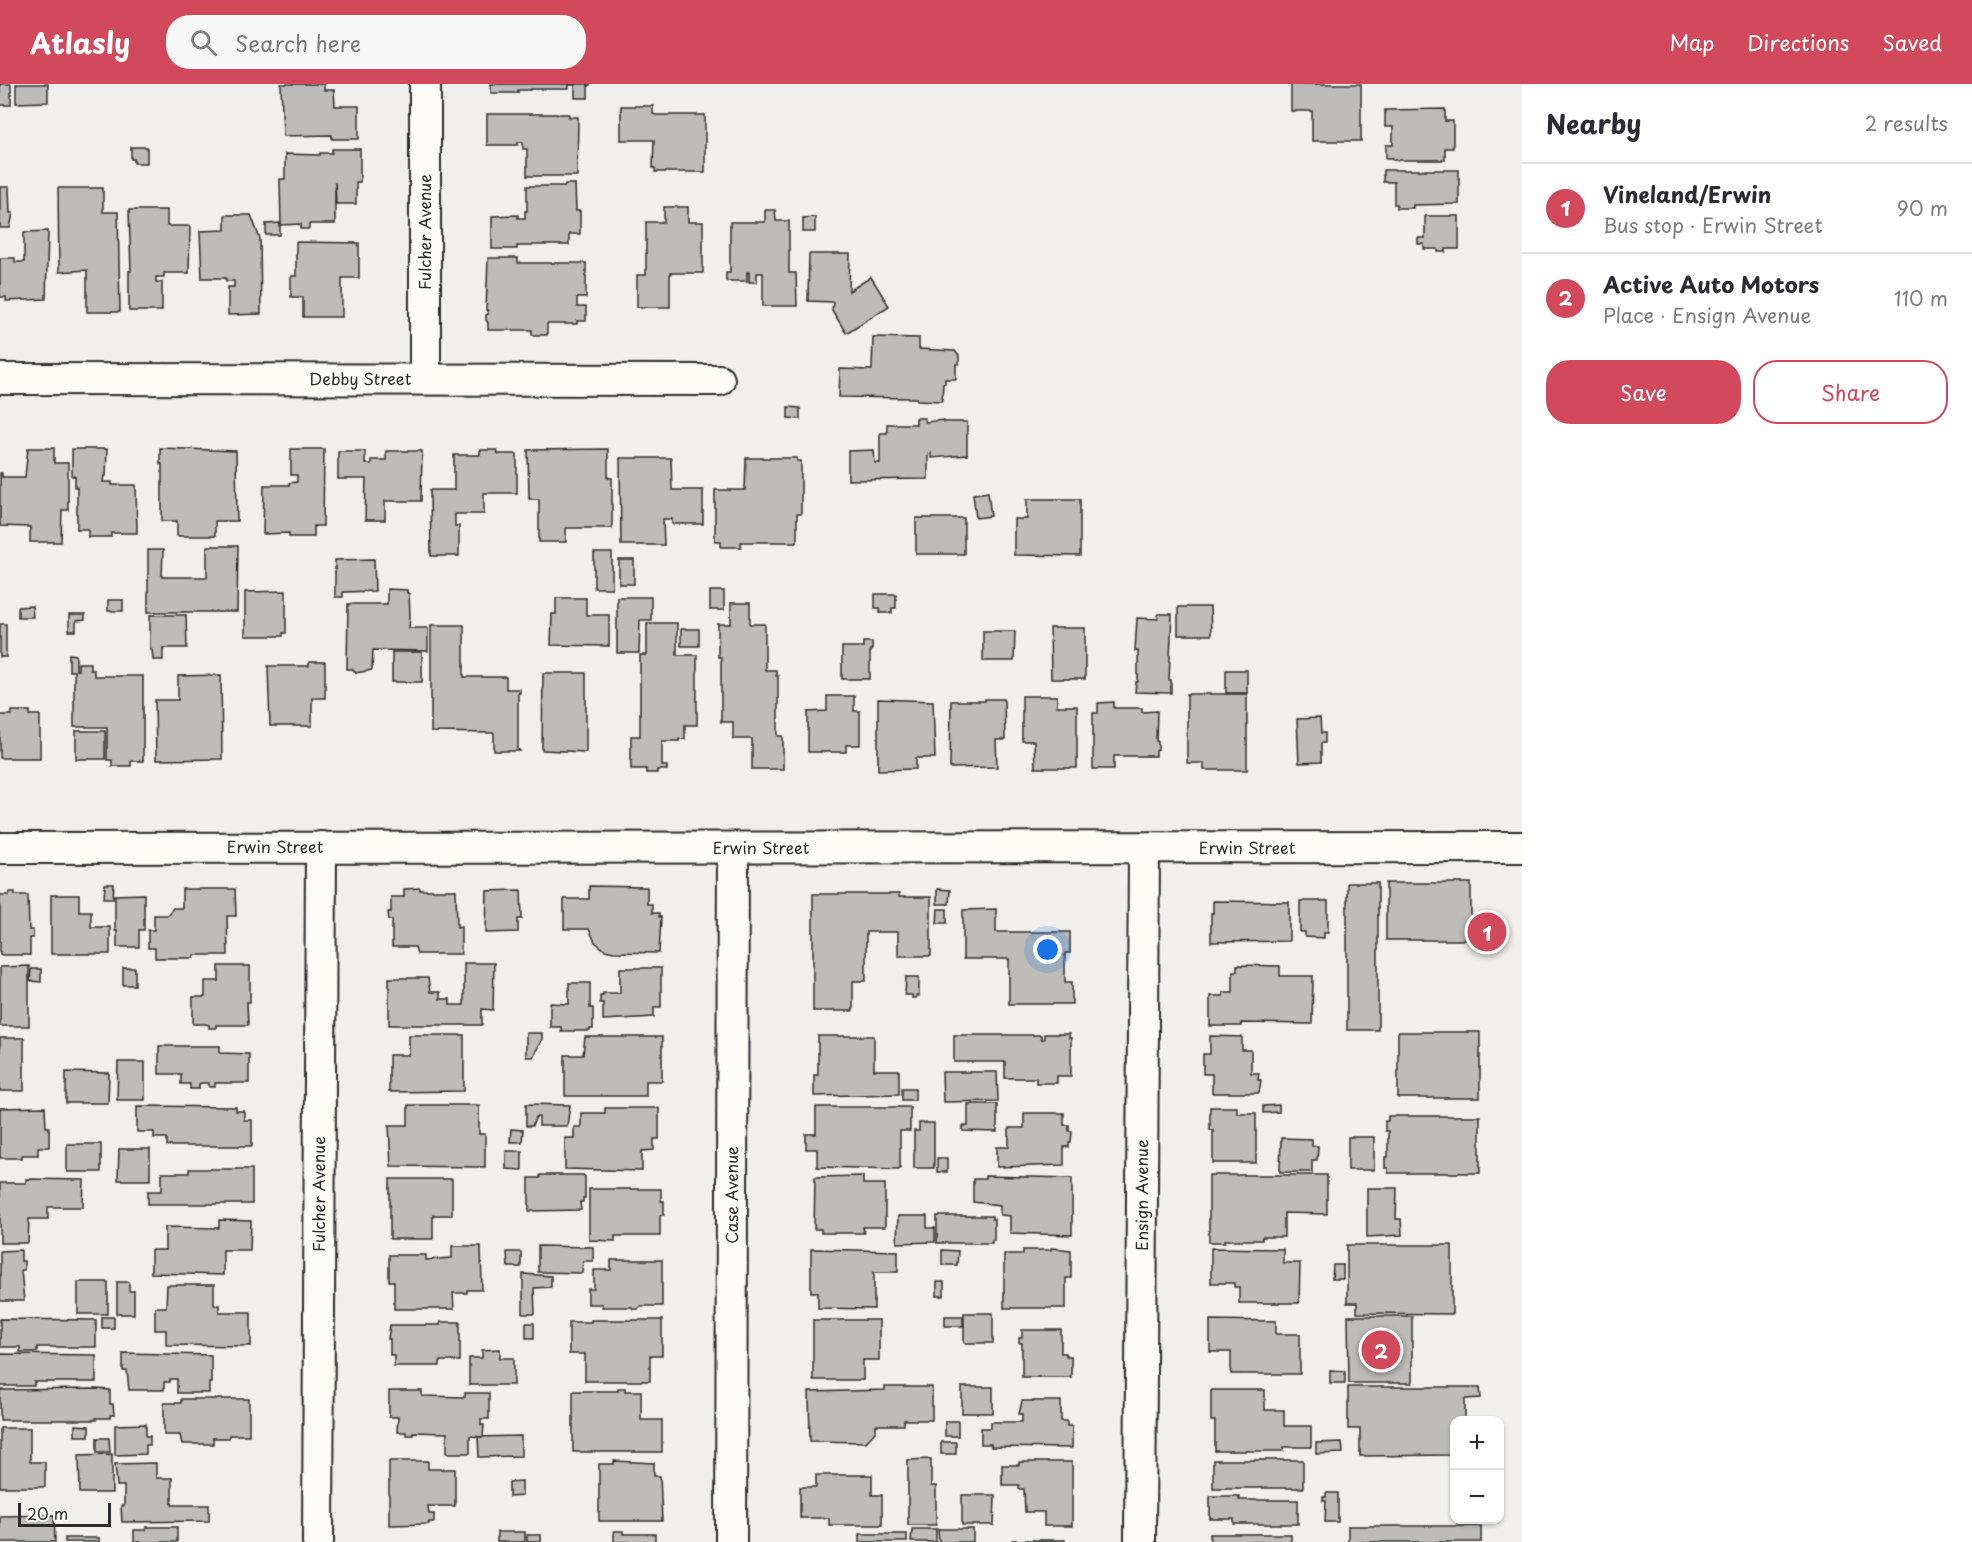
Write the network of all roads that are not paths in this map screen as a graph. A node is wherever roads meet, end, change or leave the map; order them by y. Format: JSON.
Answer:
{"nodes":[{"id":1,"x":425,"y":84,"type":"edge"},
{"id":2,"x":0,"y":379,"type":"edge"},
{"id":3,"x":425,"y":379,"type":"junction"},
{"id":4,"x":719,"y":380,"type":"dead end"},
{"id":5,"x":321,"y":847,"type":"junction"},
{"id":6,"x":1522,"y":847,"type":"edge"},
{"id":7,"x":0,"y":848,"type":"edge"},
{"id":8,"x":733,"y":848,"type":"junction"},
{"id":9,"x":1144,"y":848,"type":"junction"},
{"id":10,"x":318,"y":1542,"type":"edge"},
{"id":11,"x":731,"y":1542,"type":"edge"},
{"id":12,"x":1140,"y":1542,"type":"edge"}],
"edges":[{"from":1,"to":3,"type":"street","name":"Fulcher Avenue"},
{"from":2,"to":3,"type":"street","name":"Debby Street"},
{"from":3,"to":4,"type":"street","name":"Debby Street"},
{"from":5,"to":7,"type":"street","name":"Erwin Street"},
{"from":5,"to":8,"type":"street","name":"Erwin Street"},
{"from":5,"to":10,"type":"street","name":"Fulcher Avenue"},
{"from":6,"to":9,"type":"street","name":"Erwin Street"},
{"from":8,"to":9,"type":"street","name":"Erwin Street"},
{"from":8,"to":11,"type":"street","name":"Case Avenue"},
{"from":9,"to":12,"type":"street","name":"Ensign Avenue"}]}
